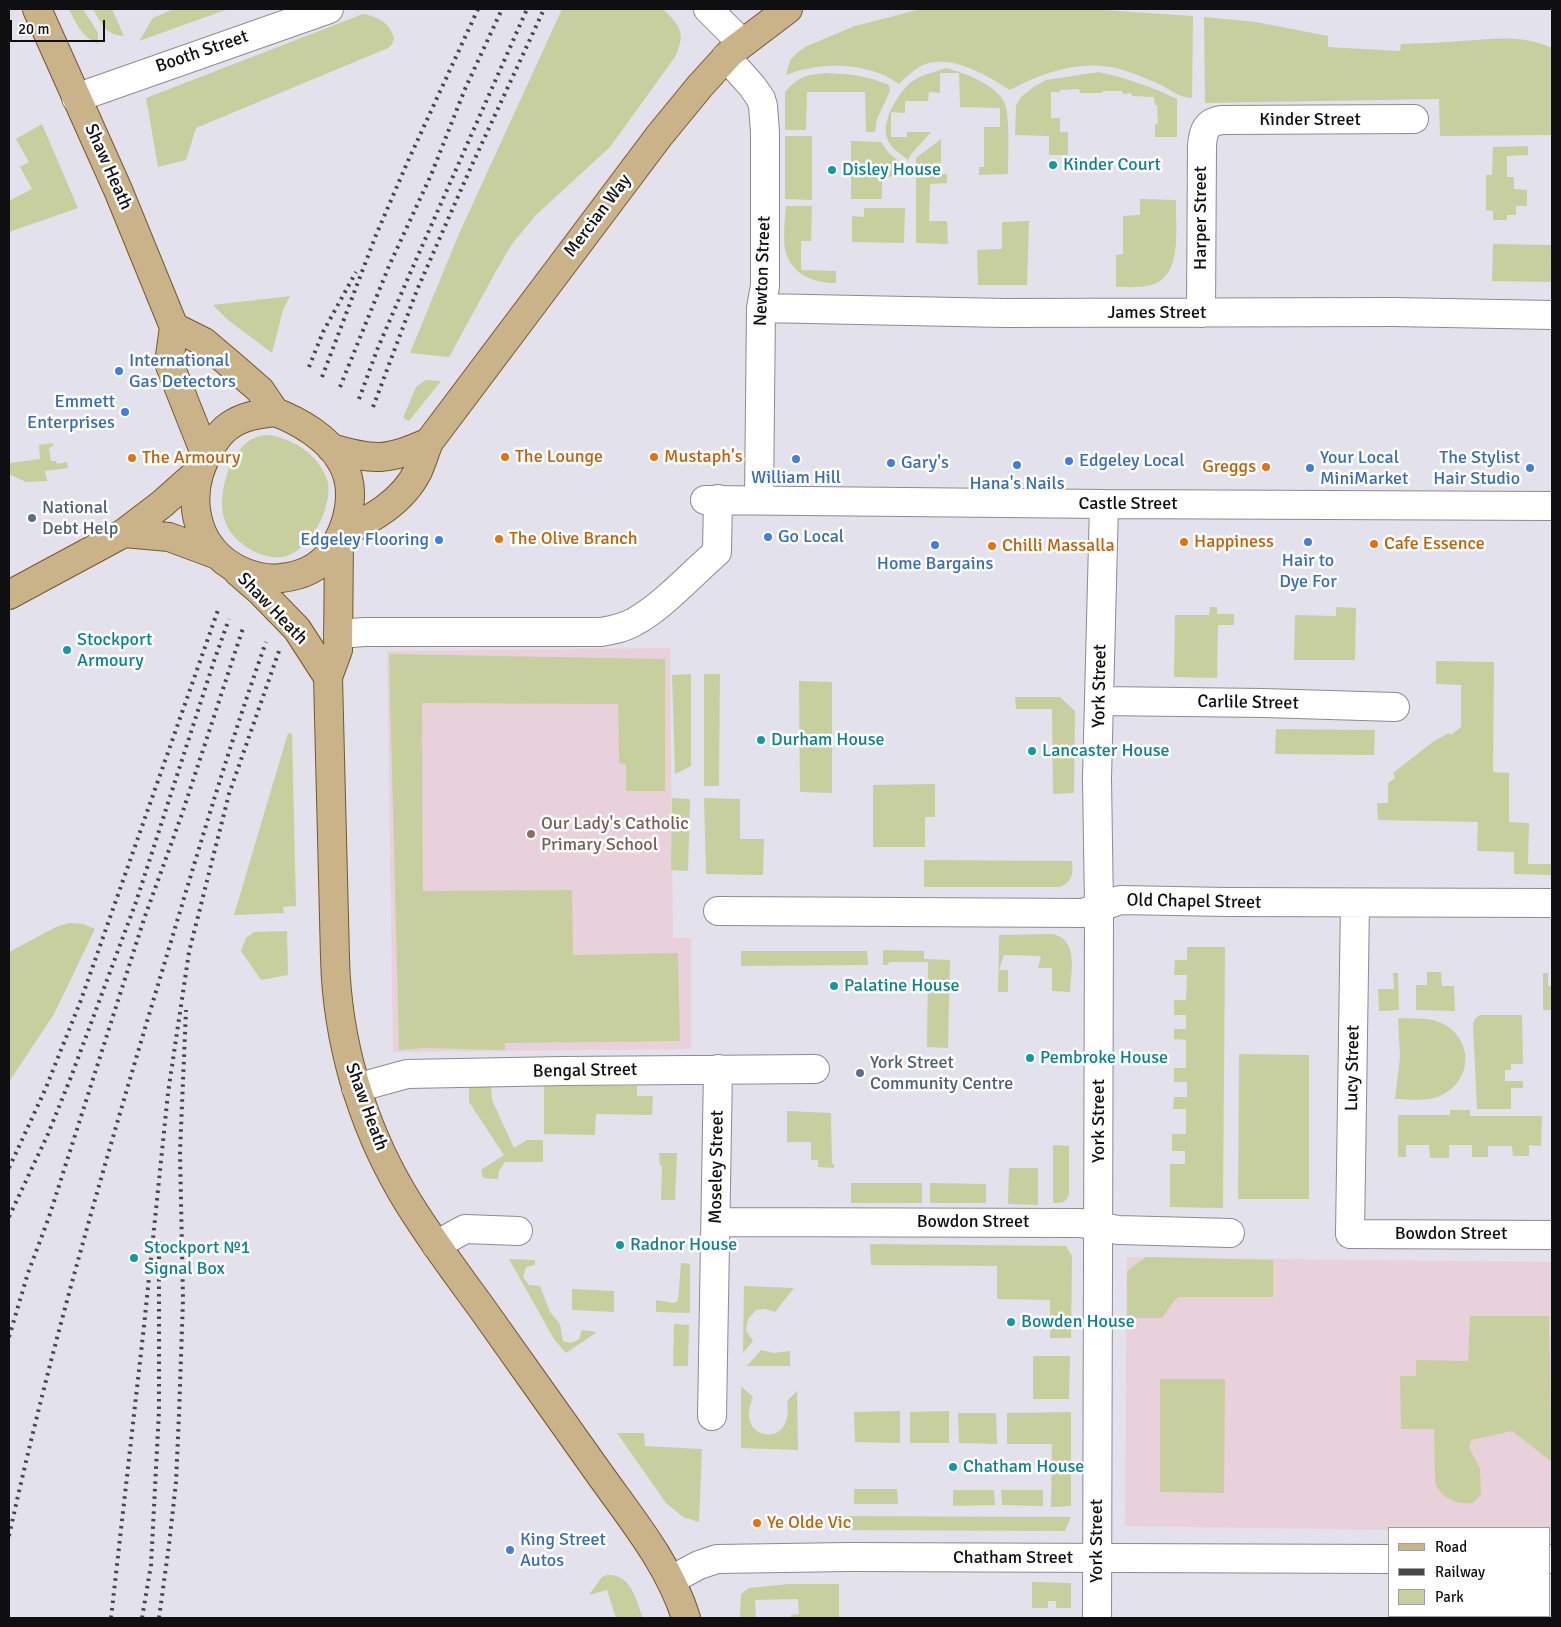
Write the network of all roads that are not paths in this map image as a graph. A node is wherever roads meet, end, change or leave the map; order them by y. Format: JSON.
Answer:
{"nodes":[{"id":1,"x":37,"y":9,"type":"edge"},
{"id":2,"x":329,"y":9,"type":"edge"},
{"id":3,"x":708,"y":9,"type":"edge"},
{"id":4,"x":788,"y":9,"type":"edge"},
{"id":5,"x":734,"y":50,"type":"junction"},
{"id":6,"x":76,"y":98,"type":"junction"},
{"id":7,"x":1414,"y":119,"type":"dead end"},
{"id":8,"x":1208,"y":125,"type":"joint"},
{"id":9,"x":762,"y":308,"type":"junction"},
{"id":10,"x":1201,"y":313,"type":"junction"},
{"id":11,"x":1552,"y":315,"type":"edge"},
{"id":12,"x":174,"y":327,"type":"junction"},
{"id":13,"x":275,"y":412,"type":"junction"},
{"id":14,"x":429,"y":442,"type":"junction"},
{"id":15,"x":331,"y":448,"type":"junction"},
{"id":16,"x":202,"y":464,"type":"junction"},
{"id":17,"x":759,"y":499,"type":"junction"},
{"id":18,"x":1104,"y":504,"type":"junction"},
{"id":19,"x":1552,"y":506,"type":"edge"},
{"id":20,"x":124,"y":534,"type":"junction"},
{"id":21,"x":340,"y":537,"type":"junction"},
{"id":22,"x":223,"y":560,"type":"junction"},
{"id":23,"x":9,"y":595,"type":"edge"},
{"id":24,"x":338,"y":634,"type":"junction"},
{"id":25,"x":328,"y":677,"type":"junction"},
{"id":26,"x":1100,"y":701,"type":"junction"},
{"id":27,"x":1395,"y":707,"type":"dead end"},
{"id":28,"x":1355,"y":903,"type":"junction"},
{"id":29,"x":1552,"y":903,"type":"edge"},
{"id":30,"x":1099,"y":908,"type":"junction"},
{"id":31,"x":718,"y":911,"type":"dead end"},
{"id":32,"x":718,"y":1069,"type":"junction"},
{"id":33,"x":815,"y":1069,"type":"dead end"},
{"id":34,"x":356,"y":1088,"type":"junction"},
{"id":35,"x":716,"y":1222,"type":"junction"},
{"id":36,"x":1098,"y":1227,"type":"junction"},
{"id":37,"x":518,"y":1231,"type":"dead end"},
{"id":38,"x":1230,"y":1233,"type":"dead end"},
{"id":39,"x":1350,"y":1234,"type":"joint"},
{"id":40,"x":1552,"y":1235,"type":"edge"},
{"id":41,"x":436,"y":1245,"type":"junction"},
{"id":42,"x":712,"y":1416,"type":"dead end"},
{"id":43,"x":1097,"y":1558,"type":"junction"},
{"id":44,"x":1388,"y":1559,"type":"edge"},
{"id":45,"x":671,"y":1580,"type":"junction"},
{"id":46,"x":686,"y":1618,"type":"edge"},
{"id":47,"x":1097,"y":1618,"type":"edge"}],
"edges":[{"from":1,"to":6,"type":"main road","name":"Shaw Heath"},
{"from":2,"to":6,"type":"street","name":"Booth Street"},
{"from":3,"to":5,"type":"street"},
{"from":4,"to":5,"type":"main road","name":"Mercian Way"},
{"from":5,"to":9,"type":"street","name":"Newton Street"},
{"from":5,"to":14,"type":"main road","name":"Mercian Way"},
{"from":6,"to":12,"type":"main road","name":"Shaw Heath"},
{"from":7,"to":8,"type":"street","name":"Kinder Street"},
{"from":8,"to":10,"type":"street","name":"Harper Street"},
{"from":9,"to":10,"type":"street","name":"James Street"},
{"from":9,"to":17,"type":"street","name":"Newton Street"},
{"from":10,"to":11,"type":"street","name":"James Street"},
{"from":12,"to":13,"type":"main road"},
{"from":12,"to":16,"type":"main road","name":"Shaw Heath"},
{"from":13,"to":15,"type":"main road"},
{"from":13,"to":16,"type":"main road"},
{"from":14,"to":15,"type":"main road","name":"Mercian Way"},
{"from":14,"to":21,"type":"main road","name":"Mercian Way"},
{"from":15,"to":21,"type":"main road"},
{"from":16,"to":20,"type":"main road"},
{"from":16,"to":22,"type":"main road"},
{"from":17,"to":18,"type":"street","name":"Castle Street"},
{"from":17,"to":24,"type":"street","name":"Castle Street"},
{"from":18,"to":19,"type":"street","name":"Castle Street"},
{"from":18,"to":26,"type":"street","name":"York Street"},
{"from":20,"to":22,"type":"main road"},
{"from":20,"to":23,"type":"main road"},
{"from":21,"to":22,"type":"main road"},
{"from":21,"to":24,"type":"main road","name":"Shaw Heath"},
{"from":22,"to":25,"type":"main road","name":"Shaw Heath"},
{"from":24,"to":25,"type":"main road","name":"Shaw Heath"},
{"from":25,"to":34,"type":"main road","name":"Shaw Heath"},
{"from":26,"to":27,"type":"street","name":"Carlile Street"},
{"from":26,"to":30,"type":"street","name":"York Street"},
{"from":28,"to":29,"type":"street","name":"Old Chapel Street"},
{"from":28,"to":30,"type":"street","name":"Old Chapel Street"},
{"from":28,"to":39,"type":"street","name":"Lucy Street"},
{"from":30,"to":31,"type":"street","name":"Old Chapel Street"},
{"from":30,"to":36,"type":"street","name":"York Street"},
{"from":32,"to":33,"type":"street","name":"Bengal Street"},
{"from":32,"to":34,"type":"street","name":"Bengal Street"},
{"from":32,"to":35,"type":"street","name":"Moseley Street"},
{"from":34,"to":41,"type":"main road","name":"Shaw Heath"},
{"from":35,"to":36,"type":"street","name":"Bowdon Street"},
{"from":35,"to":42,"type":"street","name":"Moseley Street"},
{"from":36,"to":38,"type":"street","name":"Bowdon Street"},
{"from":36,"to":43,"type":"street","name":"York Street"},
{"from":37,"to":41,"type":"street"},
{"from":39,"to":40,"type":"street","name":"Bowdon Street"},
{"from":41,"to":45,"type":"main road","name":"Shaw Heath"},
{"from":43,"to":44,"type":"street","name":"Chatham Street"},
{"from":43,"to":45,"type":"street","name":"Chatham Street"},
{"from":43,"to":47,"type":"street","name":"York Street"},
{"from":45,"to":46,"type":"main road","name":"Shaw Heath"}]}
